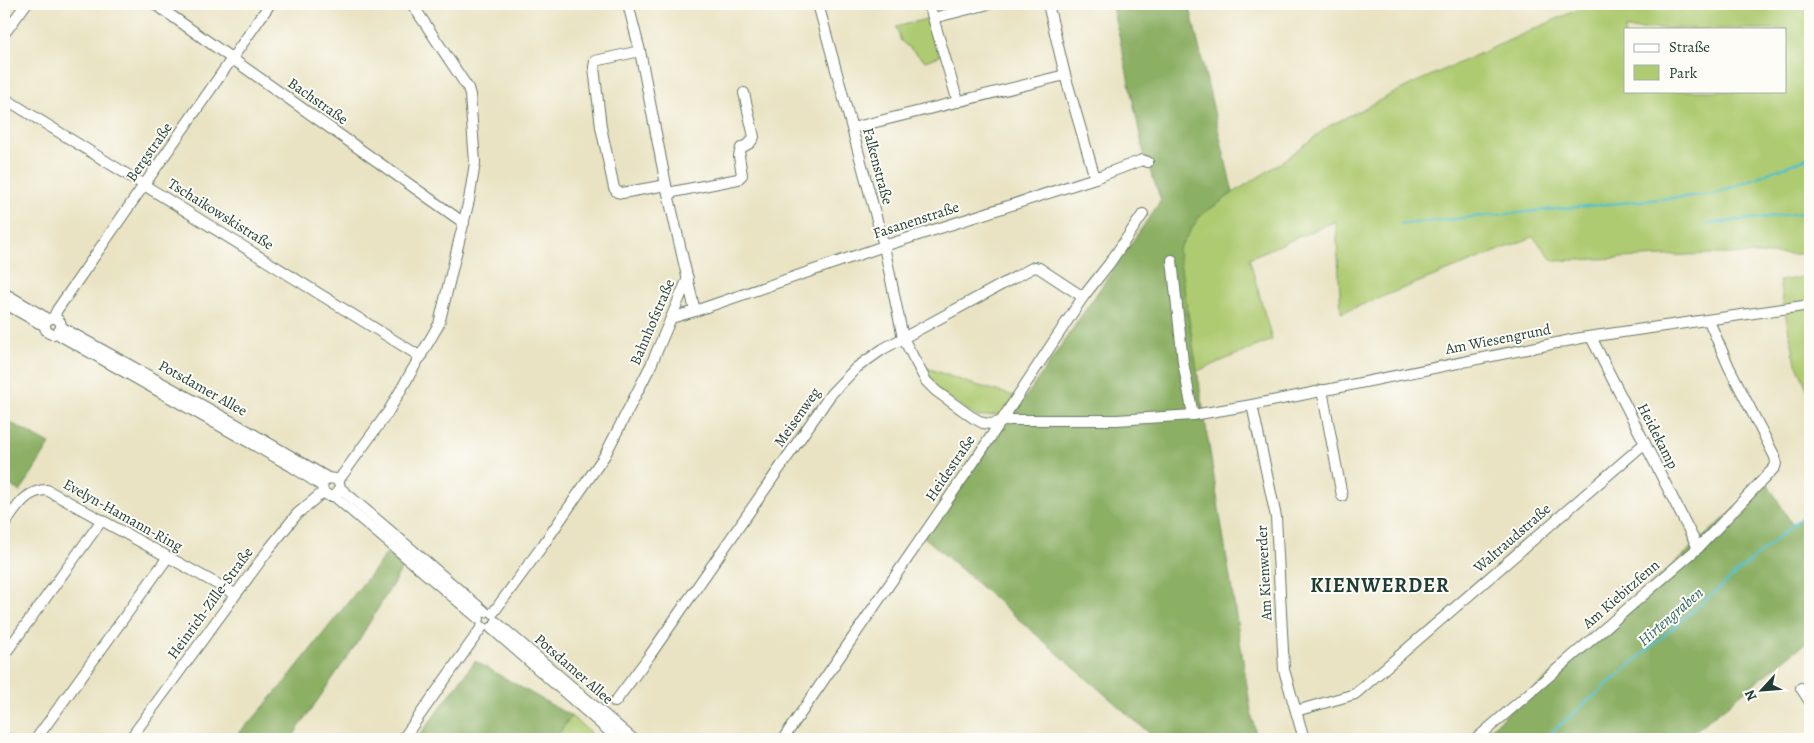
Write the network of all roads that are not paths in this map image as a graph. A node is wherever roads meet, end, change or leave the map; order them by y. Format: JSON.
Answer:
{"nodes":[{"id":1,"x":26,"y":4,"type":"edge"},
{"id":2,"x":155,"y":4,"type":"edge"},
{"id":3,"x":270,"y":4,"type":"edge"},
{"id":4,"x":412,"y":4,"type":"edge"},
{"id":5,"x":628,"y":4,"type":"edge"},
{"id":6,"x":818,"y":4,"type":"edge"},
{"id":7,"x":929,"y":4,"type":"edge"},
{"id":8,"x":989,"y":4,"type":"edge"},
{"id":9,"x":1048,"y":4,"type":"edge"},
{"id":10,"x":933,"y":18,"type":"junction"},
{"id":11,"x":4,"y":34,"type":"edge"},
{"id":12,"x":640,"y":51,"type":"junction"},
{"id":13,"x":232,"y":58,"type":"junction"},
{"id":14,"x":1065,"y":74,"type":"junction"},
{"id":15,"x":744,"y":93,"type":"dead end"},
{"id":16,"x":4,"y":98,"type":"edge"},
{"id":17,"x":958,"y":102,"type":"junction"},
{"id":18,"x":852,"y":128,"type":"junction"},
{"id":19,"x":1148,"y":162,"type":"dead end"},
{"id":20,"x":1095,"y":178,"type":"junction"},
{"id":21,"x":145,"y":184,"type":"junction"},
{"id":22,"x":667,"y":189,"type":"junction"},
{"id":23,"x":1143,"y":214,"type":"dead end"},
{"id":24,"x":464,"y":223,"type":"junction"},
{"id":25,"x":884,"y":246,"type":"junction"},
{"id":26,"x":1172,"y":260,"type":"dead end"},
{"id":27,"x":688,"y":278,"type":"junction"},
{"id":28,"x":4,"y":294,"type":"edge"},
{"id":29,"x":1083,"y":297,"type":"junction"},
{"id":30,"x":4,"y":304,"type":"edge"},
{"id":31,"x":1810,"y":305,"type":"edge"},
{"id":32,"x":695,"y":311,"type":"junction"},
{"id":33,"x":671,"y":318,"type":"junction"},
{"id":34,"x":49,"y":320,"type":"junction"},
{"id":35,"x":1709,"y":321,"type":"junction"},
{"id":36,"x":60,"y":330,"type":"junction"},
{"id":37,"x":1591,"y":337,"type":"junction"},
{"id":38,"x":903,"y":338,"type":"junction"},
{"id":39,"x":421,"y":357,"type":"junction"},
{"id":40,"x":1322,"y":390,"type":"junction"},
{"id":41,"x":1252,"y":405,"type":"junction"},
{"id":42,"x":1193,"y":415,"type":"junction"},
{"id":43,"x":999,"y":422,"type":"junction"},
{"id":44,"x":1645,"y":443,"type":"junction"},
{"id":45,"x":331,"y":487,"type":"junction"},
{"id":46,"x":1342,"y":496,"type":"dead end"},
{"id":47,"x":102,"y":520,"type":"junction"},
{"id":48,"x":4,"y":525,"type":"edge"},
{"id":49,"x":1698,"y":548,"type":"junction"},
{"id":50,"x":168,"y":557,"type":"junction"},
{"id":51,"x":235,"y":594,"type":"junction"},
{"id":52,"x":488,"y":620,"type":"junction"},
{"id":53,"x":4,"y":655,"type":"edge"},
{"id":54,"x":1800,"y":688,"type":"dead end"},
{"id":55,"x":615,"y":702,"type":"dead end"},
{"id":56,"x":1810,"y":702,"type":"edge"},
{"id":57,"x":1296,"y":711,"type":"junction"},
{"id":58,"x":4,"y":737,"type":"edge"},
{"id":59,"x":7,"y":739,"type":"edge"},
{"id":60,"x":36,"y":739,"type":"edge"},
{"id":61,"x":130,"y":739,"type":"edge"},
{"id":62,"x":403,"y":739,"type":"edge"},
{"id":63,"x":618,"y":739,"type":"edge"},
{"id":64,"x":633,"y":739,"type":"edge"},
{"id":65,"x":783,"y":739,"type":"edge"},
{"id":66,"x":1304,"y":739,"type":"edge"},
{"id":67,"x":1476,"y":739,"type":"edge"}],
"edges":[{"from":1,"to":11,"type":"street"},
{"from":2,"to":13,"type":"street","name":"Bachstraße"},
{"from":3,"to":13,"type":"street","name":"Bergstraße"},
{"from":4,"to":24,"type":"street","name":"Heinrich-Zille-Straße"},
{"from":5,"to":12,"type":"street","name":"Bahnhofstraße"},
{"from":6,"to":18,"type":"street","name":"Falkenstraße"},
{"from":7,"to":10,"type":"street"},
{"from":8,"to":10,"type":"street"},
{"from":9,"to":14,"type":"street"},
{"from":10,"to":17,"type":"street"},
{"from":12,"to":22,"type":"street","name":"Bahnhofstraße"},
{"from":12,"to":22,"type":"street"},
{"from":13,"to":21,"type":"street","name":"Bergstraße"},
{"from":13,"to":24,"type":"street","name":"Bachstraße"},
{"from":14,"to":17,"type":"street"},
{"from":14,"to":20,"type":"street"},
{"from":15,"to":22,"type":"street"},
{"from":16,"to":21,"type":"street","name":"Tschaikowskistraße"},
{"from":17,"to":18,"type":"street"},
{"from":18,"to":25,"type":"street","name":"Falkenstraße"},
{"from":19,"to":20,"type":"street","name":"Fasanenstraße"},
{"from":20,"to":25,"type":"street","name":"Fasanenstraße"},
{"from":21,"to":34,"type":"street","name":"Bergstraße"},
{"from":21,"to":39,"type":"street","name":"Tschaikowskistraße"},
{"from":22,"to":27,"type":"street","name":"Bahnhofstraße"},
{"from":23,"to":29,"type":"street","name":"Heidestraße"},
{"from":24,"to":39,"type":"street","name":"Heinrich-Zille-Straße"},
{"from":25,"to":32,"type":"street","name":"Fasanenstraße"},
{"from":25,"to":38,"type":"street","name":"Falkenstraße"},
{"from":26,"to":42,"type":"street"},
{"from":27,"to":32,"type":"street"},
{"from":27,"to":33,"type":"street","name":"Bahnhofstraße"},
{"from":28,"to":34,"type":"street"},
{"from":29,"to":38,"type":"street","name":"Meisenweg"},
{"from":29,"to":43,"type":"street","name":"Heidestraße"},
{"from":30,"to":34,"type":"street"},
{"from":31,"to":35,"type":"street","name":"Am Wiesengrund"},
{"from":32,"to":33,"type":"street","name":"Fasanenstraße"},
{"from":33,"to":52,"type":"street","name":"Bahnhofstraße"},
{"from":34,"to":36,"type":"street"},
{"from":34,"to":36,"type":"street"},
{"from":35,"to":37,"type":"street","name":"Am Wiesengrund"},
{"from":35,"to":49,"type":"street","name":"Am Kiebitzfenn"},
{"from":36,"to":45,"type":"street","name":"Potsdamer Allee"},
{"from":37,"to":40,"type":"street","name":"Am Wiesengrund"},
{"from":37,"to":44,"type":"street","name":"Heidekamp"},
{"from":38,"to":43,"type":"street","name":"Falkenstraße"},
{"from":38,"to":55,"type":"street","name":"Meisenweg"},
{"from":39,"to":45,"type":"street","name":"Heinrich-Zille-Straße"},
{"from":40,"to":41,"type":"street","name":"Am Wiesengrund"},
{"from":40,"to":46,"type":"street"},
{"from":41,"to":42,"type":"street","name":"Am Wiesengrund"},
{"from":41,"to":57,"type":"street","name":"Am Kienwerder"},
{"from":42,"to":43,"type":"street","name":"Am Wiesengrund"},
{"from":43,"to":65,"type":"street","name":"Heidestraße"},
{"from":44,"to":49,"type":"street","name":"Heidekamp"},
{"from":44,"to":57,"type":"street","name":"Waltraudstraße"},
{"from":45,"to":51,"type":"street","name":"Heinrich-Zille-Straße"},
{"from":45,"to":52,"type":"street","name":"Potsdamer Allee"},
{"from":47,"to":48,"type":"street","name":"Evelyn-Hamann-Ring"},
{"from":47,"to":50,"type":"street","name":"Evelyn-Hamann-Ring"},
{"from":47,"to":53,"type":"street"},
{"from":49,"to":67,"type":"street","name":"Am Kiebitzfenn"},
{"from":50,"to":51,"type":"street","name":"Evelyn-Hamann-Ring"},
{"from":50,"to":60,"type":"street"},
{"from":51,"to":61,"type":"street","name":"Heinrich-Zille-Straße"},
{"from":52,"to":62,"type":"street","name":"Bahnhofstraße"},
{"from":52,"to":63,"type":"street","name":"Potsdamer Allee"},
{"from":52,"to":64,"type":"street","name":"Potsdamer Allee"},
{"from":54,"to":56,"type":"street"},
{"from":57,"to":66,"type":"street","name":"Am Kienwerder"},
{"from":58,"to":59,"type":"street"}]}
